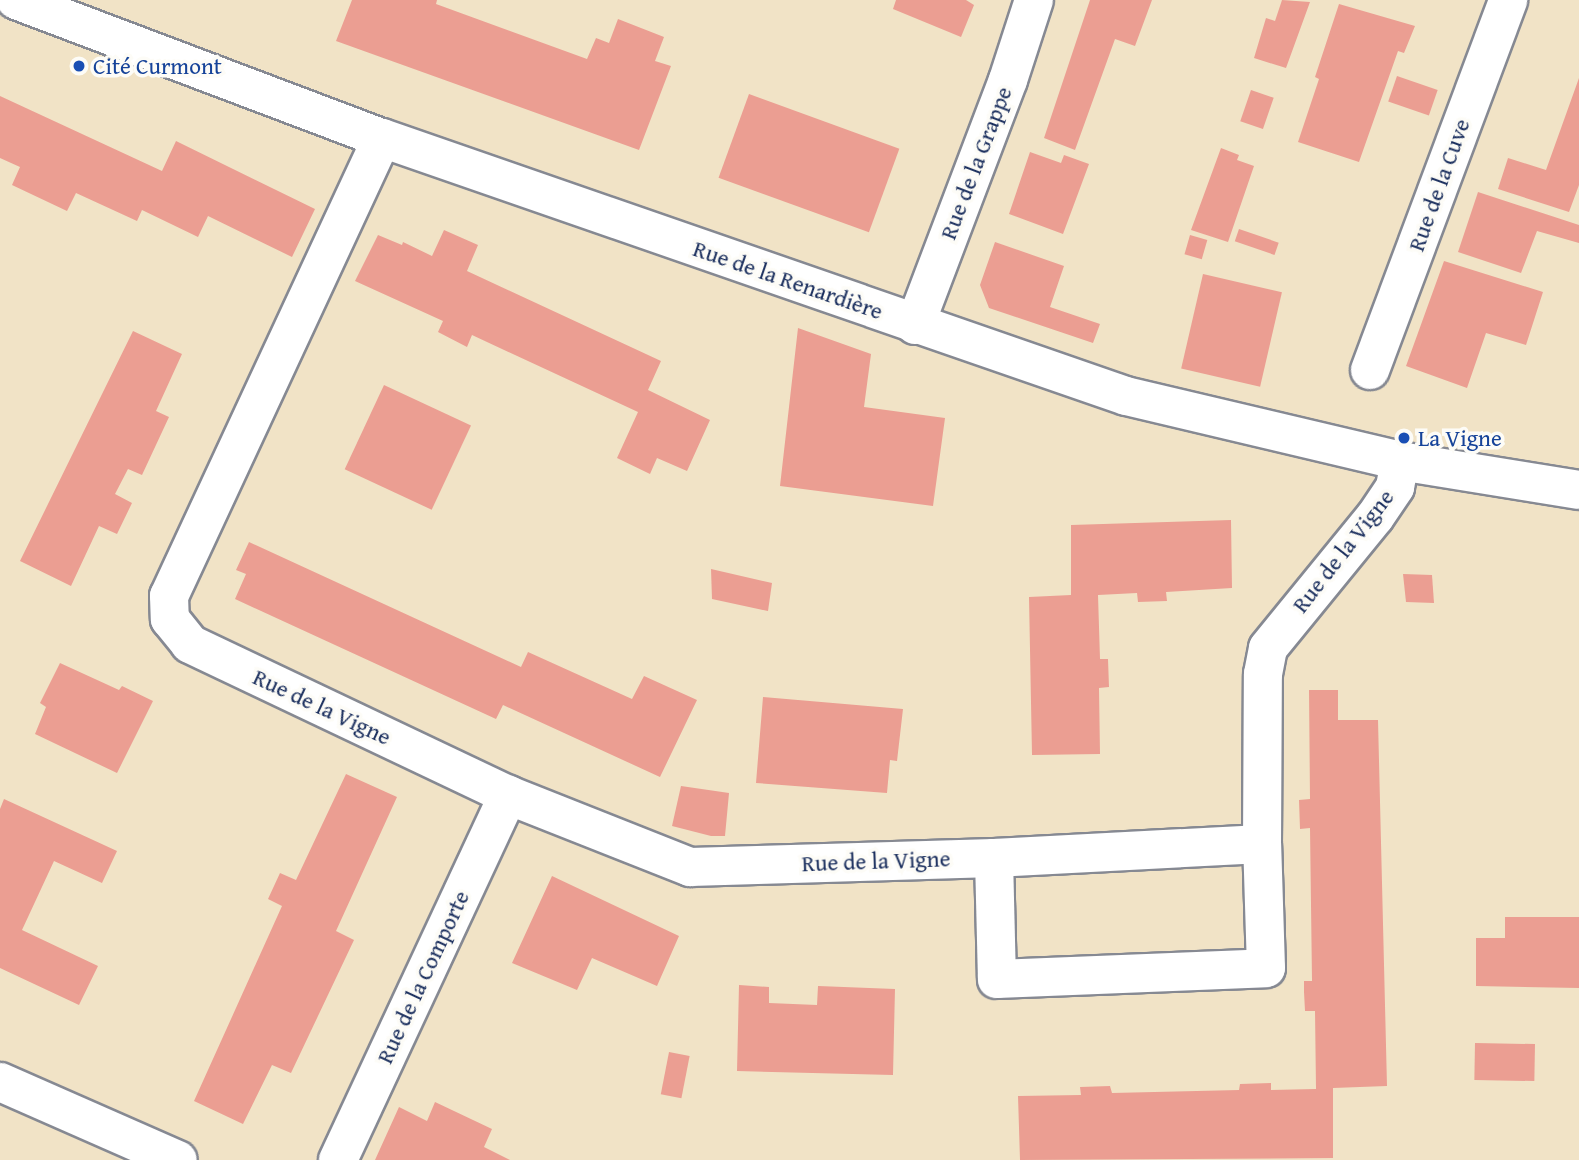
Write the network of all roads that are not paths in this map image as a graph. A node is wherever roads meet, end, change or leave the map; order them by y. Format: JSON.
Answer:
{"nodes":[{"id":1,"x":16,"y":0,"type":"edge"},
{"id":2,"x":1034,"y":0,"type":"edge"},
{"id":3,"x":1508,"y":0,"type":"edge"},
{"id":4,"x":382,"y":138,"type":"junction"},
{"id":5,"x":915,"y":325,"type":"junction"},
{"id":6,"x":1370,"y":370,"type":"dead end"},
{"id":7,"x":1400,"y":460,"type":"junction"},
{"id":8,"x":1579,"y":490,"type":"edge"},
{"id":9,"x":508,"y":795,"type":"junction"},
{"id":10,"x":1262,"y":844,"type":"junction"},
{"id":11,"x":994,"y":858,"type":"junction"},
{"id":12,"x":0,"y":1082,"type":"edge"},
{"id":13,"x":178,"y":1160,"type":"edge"},
{"id":14,"x":338,"y":1160,"type":"edge"}],
"edges":[{"from":1,"to":4,"type":"street","name":"Rue de la Renardière"},
{"from":2,"to":5,"type":"street","name":"Rue de la Grappe"},
{"from":3,"to":6,"type":"street","name":"Rue de la Cuve"},
{"from":4,"to":5,"type":"street","name":"Rue de la Renardière"},
{"from":4,"to":9,"type":"street","name":"Rue de la Vigne"},
{"from":5,"to":7,"type":"street","name":"Rue de la Renardière"},
{"from":7,"to":8,"type":"street","name":"Rue de la Renardière"},
{"from":7,"to":10,"type":"street","name":"Rue de la Vigne"},
{"from":9,"to":11,"type":"street","name":"Rue de la Vigne"},
{"from":9,"to":14,"type":"street","name":"Rue de la Comporte"},
{"from":10,"to":11,"type":"street","name":"Rue de la Vigne"},
{"from":10,"to":11,"type":"street","name":"Rue de la Vigne"},
{"from":12,"to":13,"type":"street"}]}
